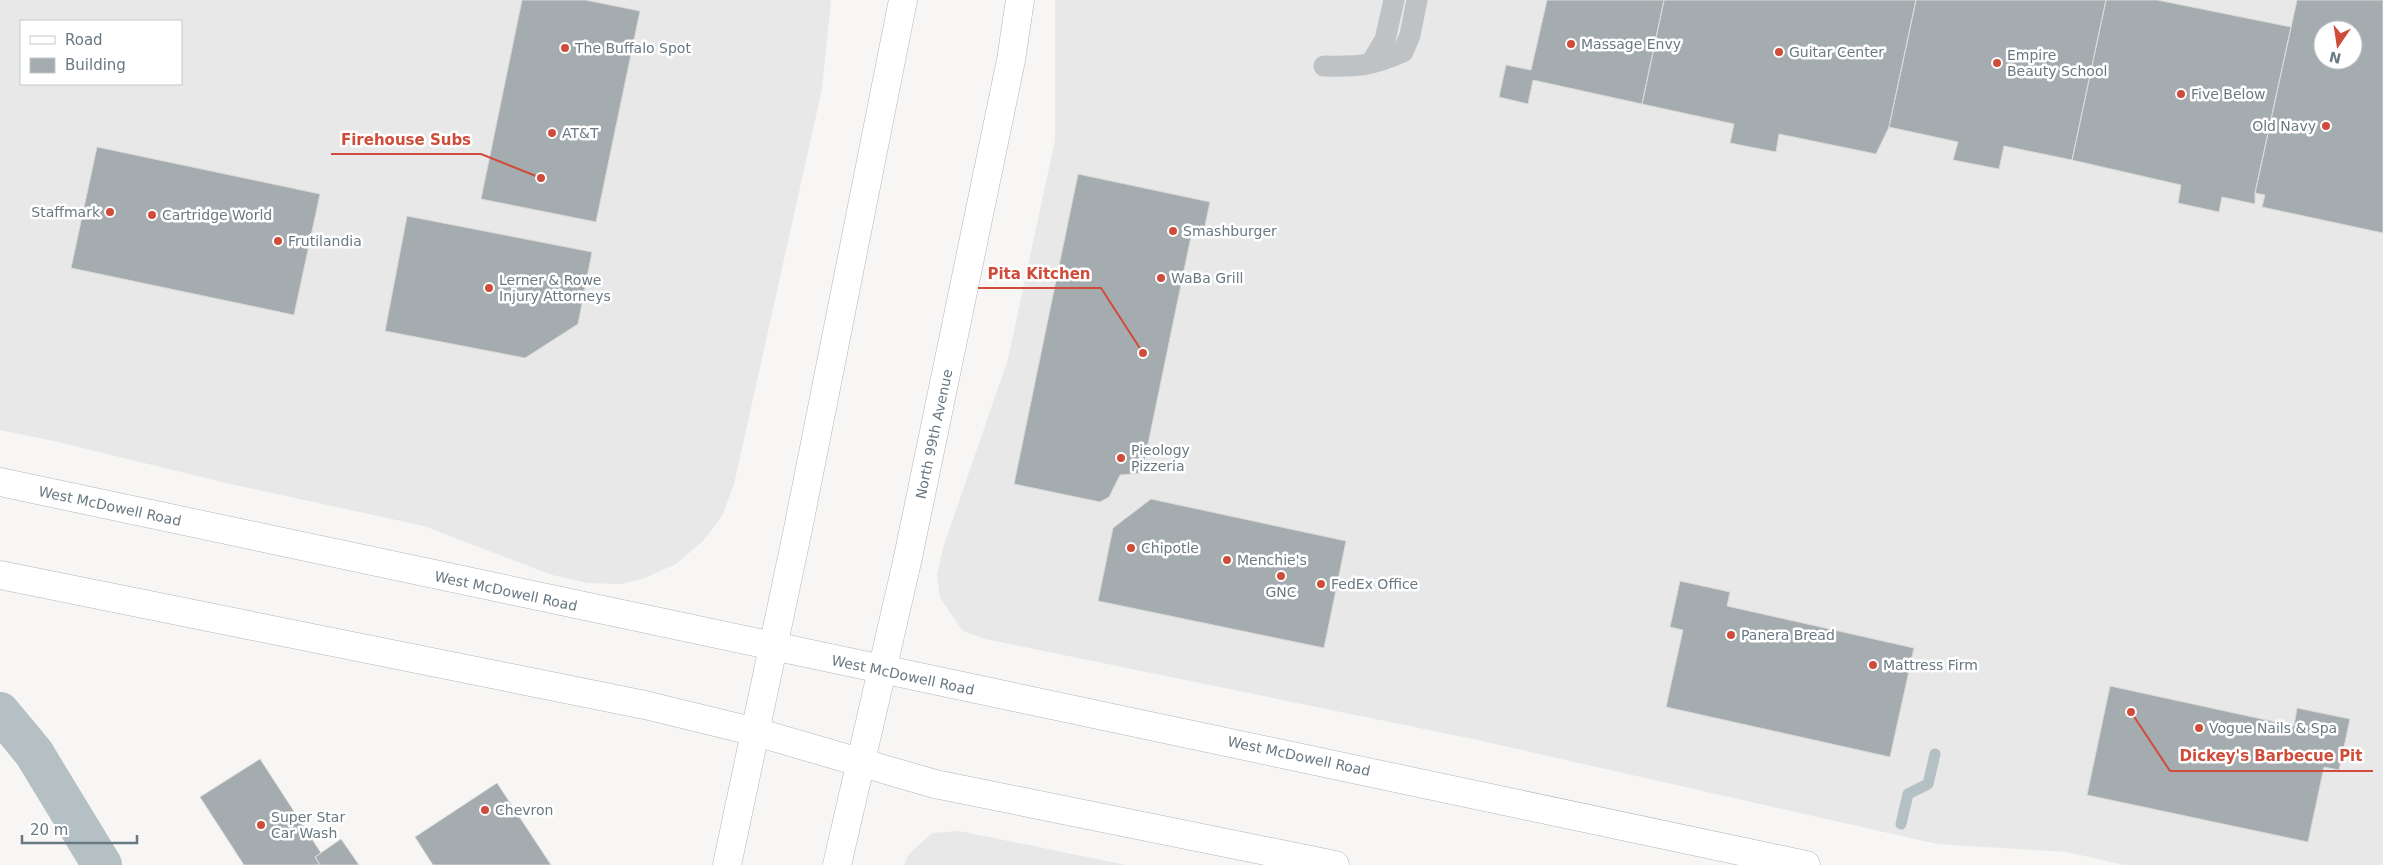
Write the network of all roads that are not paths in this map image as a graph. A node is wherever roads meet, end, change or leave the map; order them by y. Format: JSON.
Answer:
{"nodes":[{"id":1,"x":903,"y":0,"type":"edge"},
{"id":2,"x":1020,"y":0,"type":"edge"},
{"id":3,"x":1394,"y":0,"type":"edge"},
{"id":4,"x":1417,"y":0,"type":"edge"},
{"id":5,"x":1371,"y":63,"type":"junction"},
{"id":6,"x":1324,"y":66,"type":"dead end"},
{"id":7,"x":0,"y":482,"type":"edge"},
{"id":8,"x":0,"y":575,"type":"edge"},
{"id":9,"x":773,"y":648,"type":"junction"},
{"id":10,"x":882,"y":670,"type":"junction"},
{"id":11,"x":756,"y":732,"type":"junction"},
{"id":12,"x":863,"y":762,"type":"junction"},
{"id":13,"x":727,"y":865,"type":"edge"},
{"id":14,"x":838,"y":865,"type":"edge"},
{"id":15,"x":1335,"y":865,"type":"edge"},
{"id":16,"x":1806,"y":865,"type":"edge"}],
"edges":[{"from":1,"to":9,"type":"main road"},
{"from":2,"to":10,"type":"main road","name":"North 99th Avenue"},
{"from":3,"to":5,"type":"lane"},
{"from":4,"to":5,"type":"lane"},
{"from":5,"to":6,"type":"lane"},
{"from":7,"to":9,"type":"main road","name":"West McDowell Road"},
{"from":8,"to":11,"type":"main road"},
{"from":9,"to":10,"type":"main road","name":"West McDowell Road"},
{"from":9,"to":11,"type":"main road"},
{"from":10,"to":12,"type":"main road","name":"North 99th Avenue"},
{"from":10,"to":16,"type":"main road","name":"West McDowell Road"},
{"from":11,"to":12,"type":"main road"},
{"from":11,"to":13,"type":"main road"},
{"from":12,"to":14,"type":"main road","name":"North 99th Avenue"},
{"from":12,"to":15,"type":"main road"}]}
